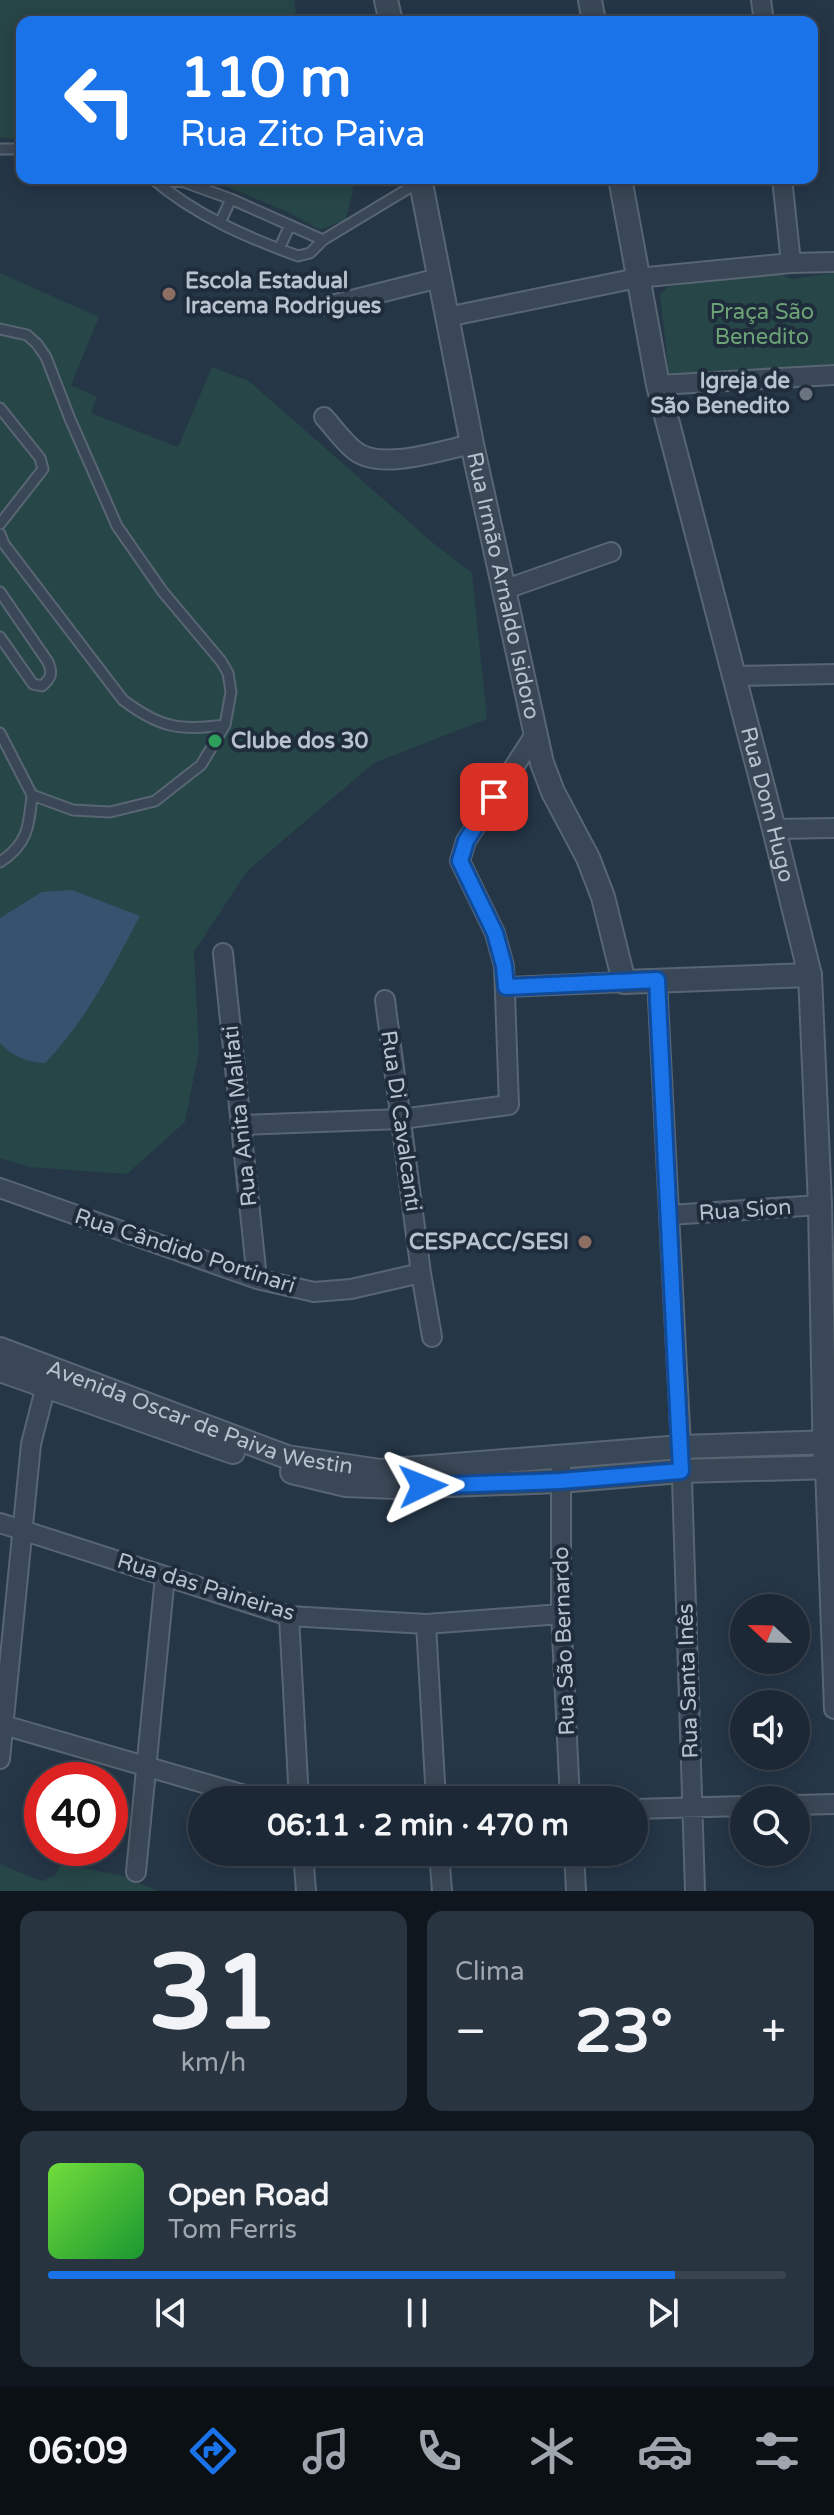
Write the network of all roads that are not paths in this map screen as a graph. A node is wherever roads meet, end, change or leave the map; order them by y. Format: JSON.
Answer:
{"nodes":[{"id":1,"x":157,"y":184,"type":"edge"},
{"id":2,"x":190,"y":184,"type":"edge"},
{"id":3,"x":413,"y":184,"type":"edge"},
{"id":4,"x":422,"y":184,"type":"edge"},
{"id":5,"x":621,"y":184,"type":"edge"},
{"id":6,"x":783,"y":184,"type":"edge"},
{"id":7,"x":231,"y":199,"type":"junction"},
{"id":8,"x":220,"y":223,"type":"junction"},
{"id":9,"x":290,"y":225,"type":"junction"},
{"id":10,"x":323,"y":240,"type":"junction"},
{"id":11,"x":279,"y":249,"type":"junction"},
{"id":12,"x":834,"y":262,"type":"edge"},
{"id":13,"x":791,"y":263,"type":"junction"},
{"id":14,"x":439,"y":278,"type":"junction"},
{"id":15,"x":637,"y":278,"type":"junction"},
{"id":16,"x":328,"y":306,"type":"dead end"},
{"id":17,"x":447,"y":317,"type":"junction"},
{"id":18,"x":0,"y":329,"type":"edge"},
{"id":19,"x":834,"y":375,"type":"edge"},
{"id":20,"x":658,"y":385,"type":"junction"},
{"id":21,"x":0,"y":408,"type":"edge"},
{"id":22,"x":324,"y":417,"type":"dead end"},
{"id":23,"x":472,"y":444,"type":"junction"},
{"id":24,"x":0,"y":524,"type":"edge"},
{"id":25,"x":0,"y":534,"type":"edge"},
{"id":26,"x":611,"y":552,"type":"dead end"},
{"id":27,"x":506,"y":589,"type":"junction"},
{"id":28,"x":0,"y":592,"type":"edge"},
{"id":29,"x":0,"y":637,"type":"edge"},
{"id":30,"x":834,"y":674,"type":"edge"},
{"id":31,"x":734,"y":676,"type":"junction"},
{"id":32,"x":225,"y":725,"type":"junction"},
{"id":33,"x":0,"y":733,"type":"edge"},
{"id":34,"x":536,"y":733,"type":"junction"},
{"id":35,"x":32,"y":795,"type":"junction"},
{"id":36,"x":834,"y":828,"type":"edge"},
{"id":37,"x":774,"y":829,"type":"junction"},
{"id":38,"x":0,"y":862,"type":"edge"},
{"id":39,"x":223,"y":953,"type":"dead end"},
{"id":40,"x":810,"y":975,"type":"junction"},
{"id":41,"x":657,"y":980,"type":"junction"},
{"id":42,"x":624,"y":982,"type":"junction"},
{"id":43,"x":506,"y":987,"type":"junction"},
{"id":44,"x":385,"y":1000,"type":"dead end"},
{"id":45,"x":401,"y":1119,"type":"junction"},
{"id":46,"x":242,"y":1125,"type":"junction"},
{"id":47,"x":0,"y":1188,"type":"edge"},
{"id":48,"x":820,"y":1205,"type":"junction"},
{"id":49,"x":669,"y":1215,"type":"junction"},
{"id":50,"x":421,"y":1273,"type":"junction"},
{"id":51,"x":257,"y":1279,"type":"junction"},
{"id":52,"x":432,"y":1337,"type":"dead end"},
{"id":53,"x":0,"y":1349,"type":"edge"},
{"id":54,"x":0,"y":1370,"type":"edge"},
{"id":55,"x":48,"y":1377,"type":"junction"},
{"id":56,"x":829,"y":1442,"type":"edge"},
{"id":57,"x":681,"y":1447,"type":"junction"},
{"id":58,"x":561,"y":1457,"type":"junction"},
{"id":59,"x":286,"y":1464,"type":"junction"},
{"id":60,"x":829,"y":1468,"type":"edge"},
{"id":61,"x":681,"y":1471,"type":"junction"},
{"id":62,"x":560,"y":1481,"type":"junction"},
{"id":63,"x":0,"y":1523,"type":"edge"},
{"id":64,"x":22,"y":1529,"type":"junction"},
{"id":65,"x":165,"y":1576,"type":"junction"},
{"id":66,"x":561,"y":1614,"type":"junction"},
{"id":67,"x":289,"y":1616,"type":"junction"},
{"id":68,"x":426,"y":1624,"type":"junction"},
{"id":69,"x":834,"y":1709,"type":"edge"},
{"id":70,"x":1,"y":1724,"type":"edge"},
{"id":71,"x":0,"y":1759,"type":"edge"},
{"id":72,"x":146,"y":1766,"type":"junction"},
{"id":73,"x":214,"y":1786,"type":"edge"},
{"id":74,"x":298,"y":1786,"type":"edge"},
{"id":75,"x":435,"y":1786,"type":"edge"},
{"id":76,"x":569,"y":1786,"type":"edge"},
{"id":77,"x":834,"y":1804,"type":"edge"},
{"id":78,"x":810,"y":1805,"type":"edge"},
{"id":79,"x":730,"y":1806,"type":"edge"},
{"id":80,"x":692,"y":1807,"type":"junction"},
{"id":81,"x":648,"y":1809,"type":"edge"},
{"id":82,"x":304,"y":1866,"type":"edge"},
{"id":83,"x":440,"y":1866,"type":"edge"},
{"id":84,"x":575,"y":1866,"type":"edge"},
{"id":85,"x":136,"y":1872,"type":"dead end"},
{"id":86,"x":306,"y":1891,"type":"edge"},
{"id":87,"x":442,"y":1891,"type":"edge"},
{"id":88,"x":576,"y":1891,"type":"edge"},
{"id":89,"x":695,"y":1891,"type":"edge"}],
"edges":[{"from":1,"to":8,"type":"lane"},
{"from":2,"to":7,"type":"lane"},
{"from":3,"to":10,"type":"lane"},
{"from":4,"to":14,"type":"street","name":"Rua Irmão Arnaldo Isidoro"},
{"from":5,"to":15,"type":"street","name":"Rua Dom Hugo"},
{"from":6,"to":13,"type":"street"},
{"from":7,"to":8,"type":"lane"},
{"from":7,"to":9,"type":"lane"},
{"from":8,"to":11,"type":"lane"},
{"from":9,"to":10,"type":"lane"},
{"from":9,"to":11,"type":"lane"},
{"from":10,"to":11,"type":"lane"},
{"from":12,"to":13,"type":"street"},
{"from":13,"to":15,"type":"street"},
{"from":14,"to":16,"type":"street"},
{"from":14,"to":17,"type":"street","name":"Rua Irmão Arnaldo Isidoro"},
{"from":15,"to":17,"type":"street"},
{"from":15,"to":20,"type":"street","name":"Rua Dom Hugo"},
{"from":17,"to":23,"type":"street","name":"Rua Irmão Arnaldo Isidoro"},
{"from":18,"to":32,"type":"lane"},
{"from":19,"to":20,"type":"street"},
{"from":20,"to":31,"type":"street","name":"Rua Dom Hugo"},
{"from":21,"to":24,"type":"lane"},
{"from":22,"to":23,"type":"street"},
{"from":23,"to":27,"type":"street","name":"Rua Irmão Arnaldo Isidoro"},
{"from":25,"to":32,"type":"lane"},
{"from":26,"to":27,"type":"street"},
{"from":27,"to":34,"type":"street","name":"Rua Irmão Arnaldo Isidoro"},
{"from":28,"to":29,"type":"lane"},
{"from":30,"to":31,"type":"street"},
{"from":31,"to":37,"type":"street","name":"Rua Dom Hugo"},
{"from":32,"to":35,"type":"lane"},
{"from":33,"to":35,"type":"lane"},
{"from":34,"to":42,"type":"street","name":"Rua Irmão Arnaldo Isidoro"},
{"from":34,"to":43,"type":"street"},
{"from":35,"to":38,"type":"lane"},
{"from":36,"to":37,"type":"street"},
{"from":37,"to":40,"type":"street","name":"Rua Dom Hugo"},
{"from":39,"to":46,"type":"street","name":"Rua Anita Malfati"},
{"from":40,"to":41,"type":"street"},
{"from":40,"to":48,"type":"street","name":"Rua Dom Hugo"},
{"from":41,"to":42,"type":"street"},
{"from":41,"to":49,"type":"street","name":"Rua Santa Inês"},
{"from":42,"to":43,"type":"street"},
{"from":43,"to":45,"type":"street"},
{"from":44,"to":45,"type":"street","name":"Rua Di Cavalcanti"},
{"from":45,"to":46,"type":"street"},
{"from":45,"to":50,"type":"street","name":"Rua Di Cavalcanti"},
{"from":46,"to":51,"type":"street","name":"Rua Anita Malfati"},
{"from":47,"to":51,"type":"street","name":"Rua Cândido Portinari"},
{"from":48,"to":49,"type":"street","name":"Rua Sion"},
{"from":48,"to":56,"type":"street","name":"Rua Dom Hugo"},
{"from":49,"to":57,"type":"street","name":"Rua Santa Inês"},
{"from":50,"to":51,"type":"street","name":"Rua Cândido Portinari"},
{"from":50,"to":52,"type":"street","name":"Rua Di Cavalcanti"},
{"from":53,"to":55,"type":"street","name":"Avenida Oscar de Paiva Westin"},
{"from":54,"to":55,"type":"street","name":"Avenida Oscar de Paiva Westin"},
{"from":55,"to":59,"type":"street","name":"Avenida Oscar de Paiva Westin"},
{"from":55,"to":64,"type":"street"},
{"from":56,"to":57,"type":"street","name":"Avenida Oscar de Paiva Westin"},
{"from":56,"to":60,"type":"street","name":"Rua Dom Hugo"},
{"from":57,"to":58,"type":"street","name":"Avenida Oscar de Paiva Westin"},
{"from":57,"to":61,"type":"street","name":"Rua Santa Inês"},
{"from":58,"to":59,"type":"street","name":"Avenida Oscar de Paiva Westin"},
{"from":58,"to":62,"type":"street","name":"Rua São Bernardo"},
{"from":59,"to":62,"type":"street","name":"Avenida Oscar de Paiva Westin"},
{"from":60,"to":61,"type":"street","name":"Avenida Oscar de Paiva Westin"},
{"from":60,"to":69,"type":"street"},
{"from":61,"to":62,"type":"street","name":"Avenida Oscar de Paiva Westin"},
{"from":61,"to":80,"type":"street","name":"Rua Santa Inês"},
{"from":62,"to":66,"type":"street","name":"Rua São Bernardo"},
{"from":63,"to":64,"type":"street","name":"Rua das Paineiras"},
{"from":64,"to":65,"type":"street","name":"Rua das Paineiras"},
{"from":64,"to":70,"type":"street"},
{"from":65,"to":67,"type":"street","name":"Rua das Paineiras"},
{"from":65,"to":72,"type":"street"},
{"from":66,"to":68,"type":"street","name":"Rua das Paineiras"},
{"from":66,"to":76,"type":"street","name":"Rua São Bernardo"},
{"from":67,"to":68,"type":"street","name":"Rua das Paineiras"},
{"from":67,"to":74,"type":"street"},
{"from":68,"to":75,"type":"street"},
{"from":70,"to":71,"type":"street"},
{"from":70,"to":72,"type":"street"},
{"from":72,"to":73,"type":"street"},
{"from":72,"to":85,"type":"street"},
{"from":77,"to":78,"type":"street"},
{"from":79,"to":80,"type":"street"},
{"from":80,"to":81,"type":"street"},
{"from":80,"to":89,"type":"street","name":"Rua Santa Inês"},
{"from":82,"to":86,"type":"street"},
{"from":83,"to":87,"type":"street"},
{"from":84,"to":88,"type":"street"}]}
